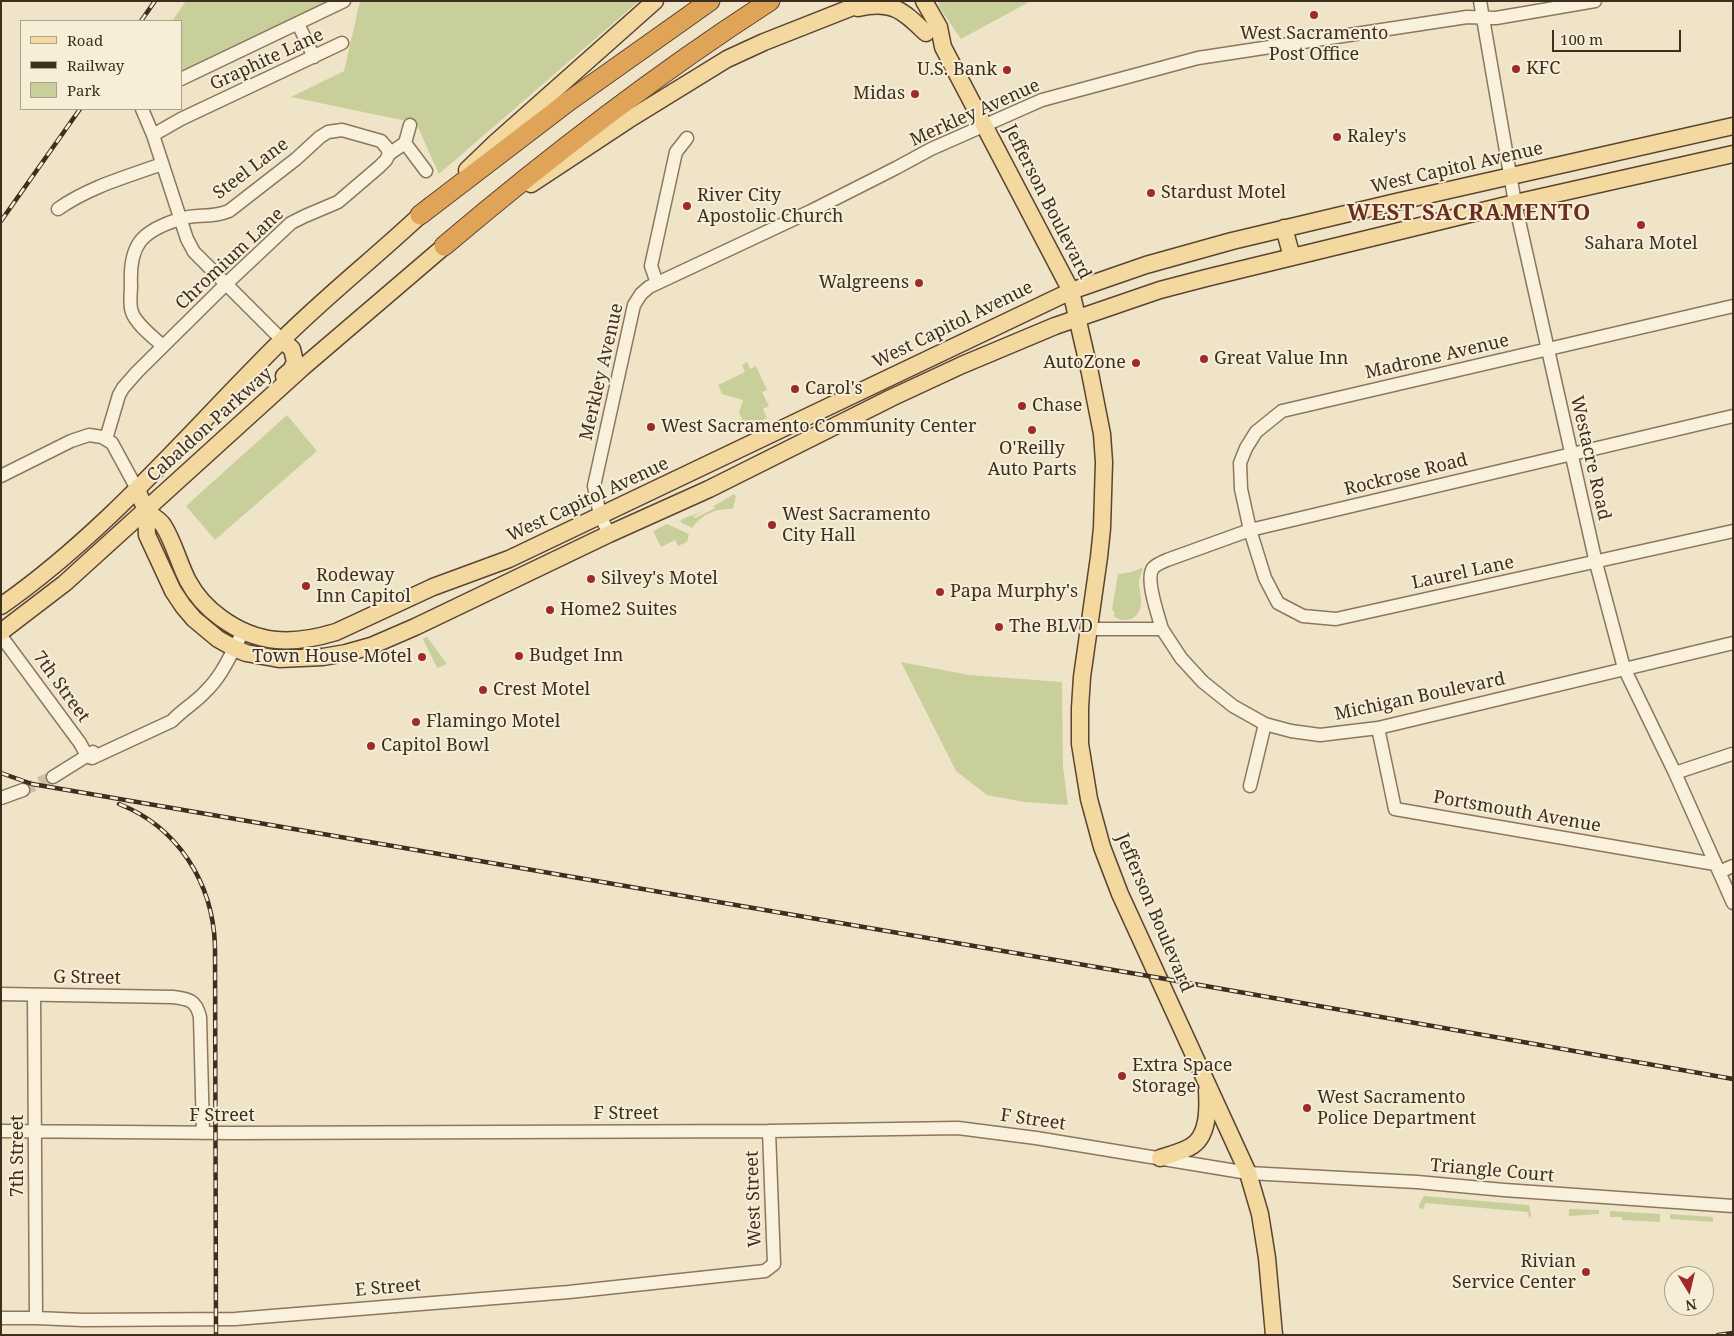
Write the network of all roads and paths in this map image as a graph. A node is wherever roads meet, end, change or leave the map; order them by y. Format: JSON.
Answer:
{"nodes":[{"id":1,"x":344,"y":1,"type":"edge"},
{"id":2,"x":655,"y":1,"type":"edge"},
{"id":3,"x":710,"y":1,"type":"edge"},
{"id":4,"x":770,"y":1,"type":"edge"},
{"id":5,"x":868,"y":1,"type":"edge"},
{"id":6,"x":908,"y":1,"type":"edge"},
{"id":7,"x":924,"y":1,"type":"edge"},
{"id":8,"x":1480,"y":1,"type":"edge"},
{"id":9,"x":1595,"y":1,"type":"edge"},
{"id":10,"x":842,"y":12,"type":"junction"},
{"id":11,"x":1482,"y":17,"type":"junction"},
{"id":12,"x":298,"y":24,"type":"junction"},
{"id":13,"x":926,"y":33,"type":"junction"},
{"id":14,"x":342,"y":43,"type":"dead end"},
{"id":15,"x":943,"y":47,"type":"junction"},
{"id":16,"x":314,"y":57,"type":"junction"},
{"id":17,"x":182,"y":79,"type":"edge"},
{"id":18,"x":142,"y":110,"type":"edge"},
{"id":19,"x":410,"y":125,"type":"dead end"},
{"id":20,"x":985,"y":125,"type":"junction"},
{"id":21,"x":1733,"y":126,"type":"edge"},
{"id":22,"x":153,"y":135,"type":"junction"},
{"id":23,"x":687,"y":138,"type":"dead end"},
{"id":24,"x":405,"y":142,"type":"junction"},
{"id":25,"x":389,"y":154,"type":"junction"},
{"id":26,"x":1733,"y":154,"type":"edge"},
{"id":27,"x":162,"y":164,"type":"junction"},
{"id":28,"x":426,"y":171,"type":"dead end"},
{"id":29,"x":1509,"y":176,"type":"junction"},
{"id":30,"x":1515,"y":203,"type":"junction"},
{"id":31,"x":58,"y":209,"type":"dead end"},
{"id":32,"x":420,"y":215,"type":"junction"},
{"id":33,"x":180,"y":218,"type":"junction"},
{"id":34,"x":1284,"y":228,"type":"junction"},
{"id":35,"x":444,"y":246,"type":"junction"},
{"id":36,"x":1292,"y":257,"type":"junction"},
{"id":37,"x":657,"y":283,"type":"junction"},
{"id":38,"x":226,"y":284,"type":"junction"},
{"id":39,"x":1071,"y":291,"type":"junction"},
{"id":40,"x":1733,"y":306,"type":"edge"},
{"id":41,"x":1077,"y":319,"type":"junction"},
{"id":42,"x":282,"y":340,"type":"junction"},
{"id":43,"x":163,"y":346,"type":"junction"},
{"id":44,"x":1547,"y":349,"type":"junction"},
{"id":45,"x":905,"y":371,"type":"junction"},
{"id":46,"x":876,"y":406,"type":"junction"},
{"id":47,"x":251,"y":416,"type":"junction"},
{"id":48,"x":1733,"y":416,"type":"edge"},
{"id":49,"x":801,"y":421,"type":"junction"},
{"id":50,"x":106,"y":439,"type":"junction"},
{"id":51,"x":786,"y":451,"type":"junction"},
{"id":52,"x":1572,"y":453,"type":"junction"},
{"id":53,"x":1,"y":476,"type":"edge"},
{"id":54,"x":137,"y":489,"type":"junction"},
{"id":55,"x":146,"y":510,"type":"junction"},
{"id":56,"x":600,"y":515,"type":"junction"},
{"id":57,"x":1250,"y":530,"type":"junction"},
{"id":58,"x":1733,"y":531,"type":"edge"},
{"id":59,"x":609,"y":534,"type":"junction"},
{"id":60,"x":1596,"y":563,"type":"junction"},
{"id":61,"x":1,"y":606,"type":"edge"},
{"id":62,"x":1089,"y":629,"type":"junction"},
{"id":63,"x":1162,"y":629,"type":"junction"},
{"id":64,"x":1,"y":632,"type":"edge"},
{"id":65,"x":243,"y":632,"type":"junction"},
{"id":66,"x":1,"y":636,"type":"edge"},
{"id":67,"x":1733,"y":643,"type":"edge"},
{"id":68,"x":234,"y":648,"type":"junction"},
{"id":69,"x":1624,"y":668,"type":"junction"},
{"id":70,"x":1265,"y":724,"type":"junction"},
{"id":71,"x":1378,"y":728,"type":"junction"},
{"id":72,"x":1732,"y":754,"type":"dead end"},
{"id":73,"x":90,"y":757,"type":"junction"},
{"id":74,"x":1675,"y":773,"type":"junction"},
{"id":75,"x":52,"y":777,"type":"tunnel mouth"},
{"id":76,"x":1250,"y":786,"type":"dead end"},
{"id":77,"x":23,"y":790,"type":"tunnel mouth"},
{"id":78,"x":1,"y":798,"type":"edge"},
{"id":79,"x":1733,"y":866,"type":"edge"},
{"id":80,"x":1717,"y":868,"type":"junction"},
{"id":81,"x":1733,"y":903,"type":"edge"},
{"id":82,"x":1,"y":994,"type":"edge"},
{"id":83,"x":34,"y":995,"type":"junction"},
{"id":84,"x":1206,"y":1080,"type":"junction"},
{"id":85,"x":1,"y":1131,"type":"edge"},
{"id":86,"x":35,"y":1131,"type":"junction"},
{"id":87,"x":769,"y":1131,"type":"junction"},
{"id":88,"x":203,"y":1133,"type":"junction"},
{"id":89,"x":1160,"y":1158,"type":"junction"},
{"id":90,"x":1248,"y":1173,"type":"junction"},
{"id":91,"x":1733,"y":1206,"type":"edge"},
{"id":92,"x":774,"y":1264,"type":"joint"},
{"id":93,"x":1,"y":1318,"type":"edge"},
{"id":94,"x":36,"y":1318,"type":"junction"},
{"id":95,"x":1274,"y":1335,"type":"edge"}],
"edges":[{"from":1,"to":12,"type":"street"},
{"from":2,"to":32,"type":"main road","name":"Cabaldon Parkway"},
{"from":3,"to":32,"type":"highway"},
{"from":4,"to":35,"type":"highway"},
{"from":5,"to":10,"type":"main road"},
{"from":6,"to":13,"type":"main road","name":"Jefferson Boulevard"},
{"from":7,"to":15,"type":"main road","name":"Jefferson Boulevard"},
{"from":8,"to":11,"type":"street","name":"Westacre Road"},
{"from":9,"to":11,"type":"street","name":"Merkley Avenue"},
{"from":10,"to":13,"type":"main road"},
{"from":10,"to":35,"type":"main road","name":"Cabaldon Parkway"},
{"from":11,"to":20,"type":"street","name":"Merkley Avenue"},
{"from":11,"to":29,"type":"street","name":"Westacre Road"},
{"from":12,"to":16,"type":"street"},
{"from":12,"to":17,"type":"street"},
{"from":13,"to":15,"type":"main road","name":"Jefferson Boulevard"},
{"from":14,"to":16,"type":"street","name":"Graphite Lane"},
{"from":15,"to":20,"type":"main road","name":"Jefferson Boulevard"},
{"from":16,"to":22,"type":"street","name":"Graphite Lane"},
{"from":18,"to":22,"type":"street"},
{"from":19,"to":24,"type":"street"},
{"from":20,"to":37,"type":"street","name":"Merkley Avenue"},
{"from":20,"to":39,"type":"main road","name":"Jefferson Boulevard"},
{"from":21,"to":29,"type":"main road","name":"West Capitol Avenue"},
{"from":22,"to":27,"type":"street"},
{"from":23,"to":37,"type":"street"},
{"from":24,"to":25,"type":"street","name":"Chromium Lane"},
{"from":24,"to":28,"type":"street"},
{"from":25,"to":33,"type":"street","name":"Steel Lane"},
{"from":25,"to":38,"type":"street","name":"Chromium Lane"},
{"from":26,"to":30,"type":"main road"},
{"from":27,"to":31,"type":"street"},
{"from":27,"to":33,"type":"street"},
{"from":29,"to":30,"type":"street","name":"Westacre Road"},
{"from":29,"to":34,"type":"main road","name":"West Capitol Avenue"},
{"from":30,"to":36,"type":"main road"},
{"from":30,"to":44,"type":"street","name":"Westacre Road"},
{"from":32,"to":42,"type":"main road","name":"Cabaldon Parkway"},
{"from":33,"to":38,"type":"street"},
{"from":33,"to":43,"type":"street","name":"Steel Lane"},
{"from":34,"to":36,"type":"main road"},
{"from":34,"to":39,"type":"main road","name":"West Capitol Avenue"},
{"from":35,"to":47,"type":"main road","name":"Cabaldon Parkway"},
{"from":36,"to":41,"type":"main road"},
{"from":37,"to":56,"type":"street","name":"Merkley Avenue"},
{"from":38,"to":42,"type":"street"},
{"from":38,"to":43,"type":"street","name":"Chromium Lane"},
{"from":39,"to":41,"type":"main road","name":"Jefferson Boulevard"},
{"from":39,"to":45,"type":"main road","name":"West Capitol Avenue"},
{"from":40,"to":44,"type":"street","name":"Madrone Avenue"},
{"from":41,"to":46,"type":"main road"},
{"from":41,"to":62,"type":"main road","name":"Jefferson Boulevard"},
{"from":42,"to":47,"type":"main road"},
{"from":42,"to":54,"type":"main road","name":"Cabaldon Parkway"},
{"from":43,"to":50,"type":"street","name":"Chromium Lane"},
{"from":44,"to":52,"type":"street","name":"Westacre Road"},
{"from":44,"to":57,"type":"street","name":"Madrone Avenue"},
{"from":45,"to":46,"type":"main road"},
{"from":45,"to":49,"type":"main road","name":"West Capitol Avenue"},
{"from":46,"to":51,"type":"main road"},
{"from":47,"to":55,"type":"main road","name":"Cabaldon Parkway"},
{"from":48,"to":52,"type":"street","name":"Rockrose Road"},
{"from":49,"to":51,"type":"main road"},
{"from":49,"to":56,"type":"main road","name":"West Capitol Avenue"},
{"from":50,"to":53,"type":"street"},
{"from":50,"to":54,"type":"street"},
{"from":51,"to":59,"type":"main road"},
{"from":52,"to":57,"type":"street","name":"Rockrose Road"},
{"from":52,"to":60,"type":"street","name":"Westacre Road"},
{"from":54,"to":55,"type":"main road"},
{"from":54,"to":61,"type":"main road","name":"Cabaldon Parkway"},
{"from":55,"to":64,"type":"main road","name":"Cabaldon Parkway"},
{"from":55,"to":65,"type":"main road","name":"West Capitol Avenue"},
{"from":55,"to":68,"type":"main road"},
{"from":56,"to":59,"type":"street","name":"Merkley Avenue"},
{"from":56,"to":65,"type":"main road","name":"West Capitol Avenue"},
{"from":57,"to":60,"type":"street","name":"Laurel Lane"},
{"from":57,"to":63,"type":"street","name":"Rockrose Road"},
{"from":58,"to":60,"type":"street","name":"Laurel Lane"},
{"from":59,"to":68,"type":"main road"},
{"from":60,"to":69,"type":"street","name":"Westacre Road"},
{"from":62,"to":63,"type":"street"},
{"from":62,"to":84,"type":"main road","name":"Jefferson Boulevard"},
{"from":63,"to":70,"type":"street","name":"Michigan Boulevard"},
{"from":65,"to":68,"type":"street"},
{"from":66,"to":73,"type":"street","name":"7th Street"},
{"from":67,"to":69,"type":"street","name":"Michigan Boulevard"},
{"from":68,"to":73,"type":"street"},
{"from":69,"to":71,"type":"street","name":"Michigan Boulevard"},
{"from":69,"to":74,"type":"street","name":"Westacre Road"},
{"from":70,"to":71,"type":"street","name":"Michigan Boulevard"},
{"from":70,"to":76,"type":"street"},
{"from":71,"to":80,"type":"street","name":"Portsmouth Avenue"},
{"from":72,"to":74,"type":"street"},
{"from":73,"to":75,"type":"street"},
{"from":74,"to":80,"type":"street","name":"Westacre Road"},
{"from":77,"to":78,"type":"street"},
{"from":79,"to":80,"type":"street"},
{"from":80,"to":81,"type":"street","name":"Westacre Road"},
{"from":82,"to":83,"type":"street","name":"G Street"},
{"from":83,"to":86,"type":"street","name":"7th Street"},
{"from":83,"to":88,"type":"street","name":"G Street"},
{"from":84,"to":89,"type":"main road"},
{"from":84,"to":90,"type":"main road","name":"Jefferson Boulevard"},
{"from":85,"to":86,"type":"street","name":"F Street"},
{"from":86,"to":88,"type":"street","name":"F Street"},
{"from":86,"to":94,"type":"street","name":"7th Street"},
{"from":87,"to":88,"type":"street","name":"F Street"},
{"from":87,"to":89,"type":"street","name":"F Street"},
{"from":87,"to":92,"type":"street","name":"West Street"},
{"from":89,"to":90,"type":"street","name":"F Street"},
{"from":90,"to":91,"type":"street","name":"Triangle Court"},
{"from":90,"to":95,"type":"main road","name":"Jefferson Boulevard"},
{"from":92,"to":94,"type":"street","name":"E Street"},
{"from":93,"to":94,"type":"street","name":"E Street"}]}
